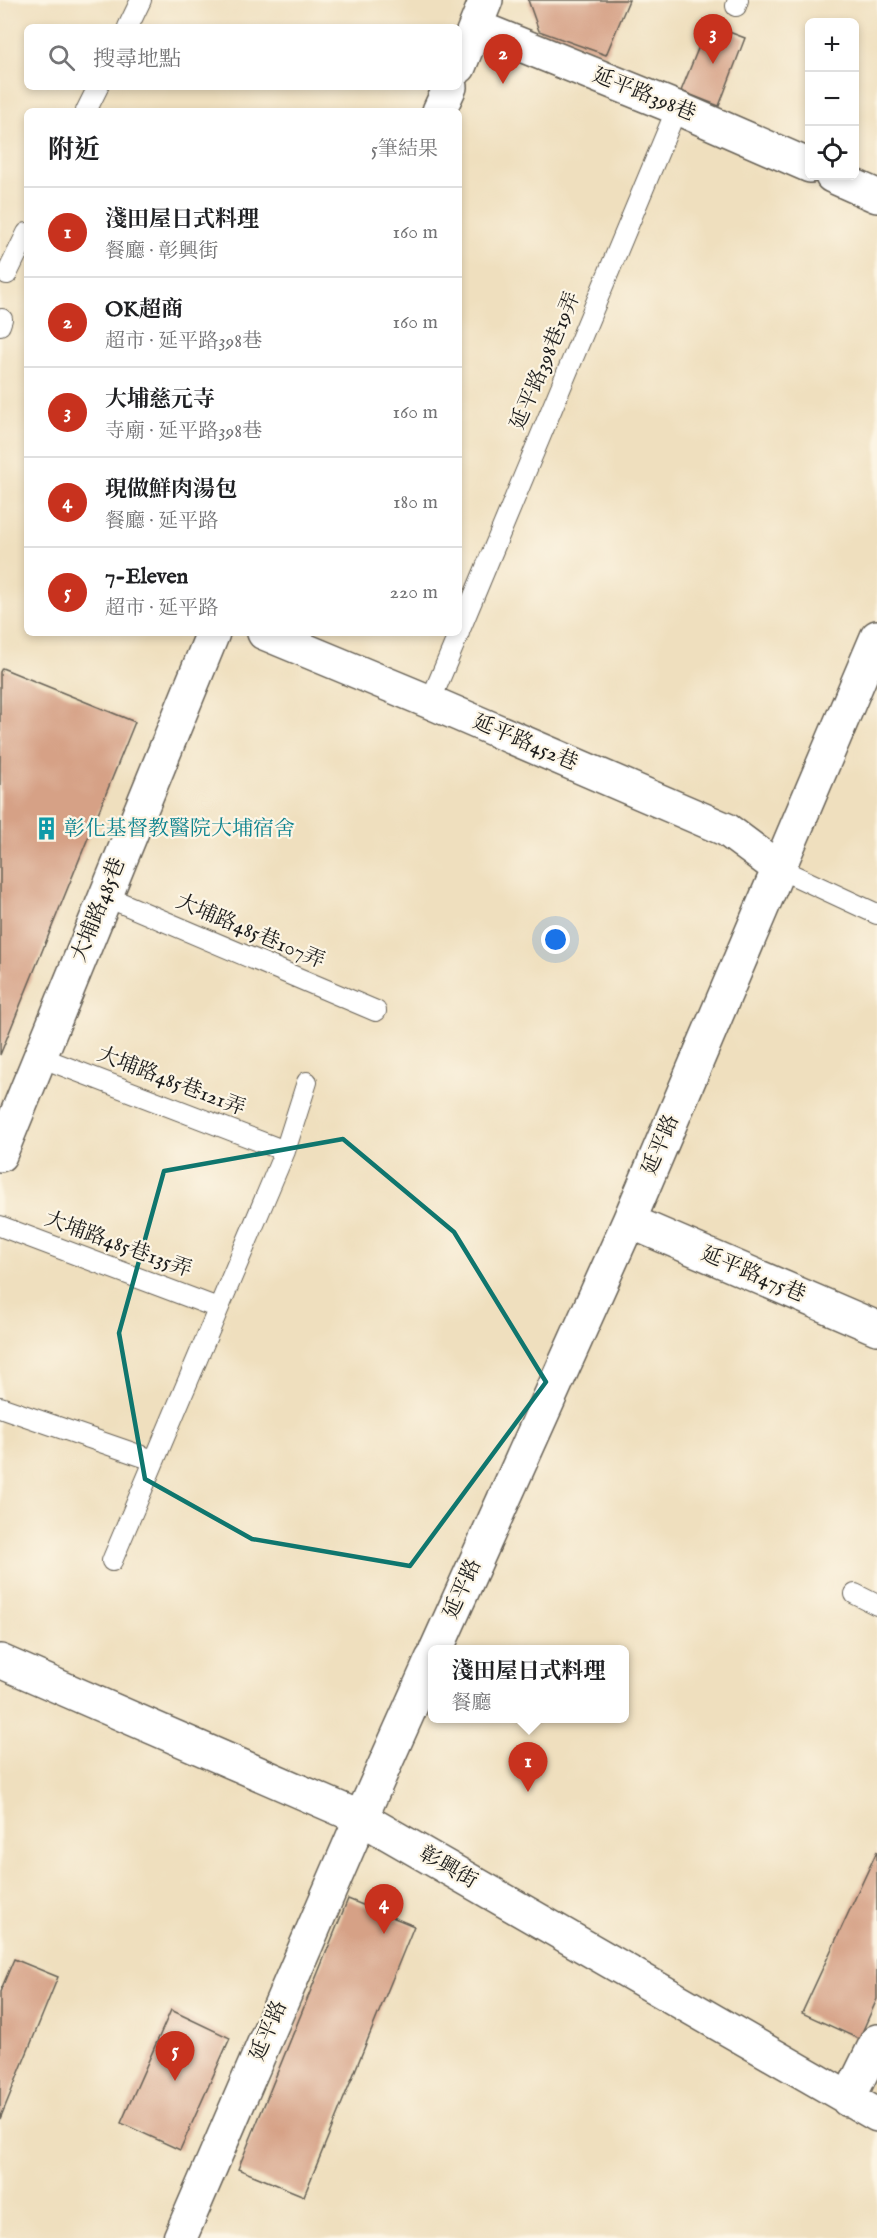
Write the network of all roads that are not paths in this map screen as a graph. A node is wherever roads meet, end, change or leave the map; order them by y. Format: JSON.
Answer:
{"nodes":[{"id":1,"x":141,"y":0,"type":"edge"},
{"id":2,"x":482,"y":14,"type":"edge"},
{"id":3,"x":129,"y":24,"type":"edge"},
{"id":4,"x":462,"y":60,"type":"edge"},
{"id":5,"x":97,"y":90,"type":"edge"},
{"id":6,"x":449,"y":90,"type":"edge"},
{"id":7,"x":88,"y":108,"type":"edge"},
{"id":8,"x":440,"y":108,"type":"edge"},
{"id":9,"x":677,"y":108,"type":"junction"},
{"id":10,"x":805,"y":164,"type":"edge"},
{"id":11,"x":841,"y":180,"type":"edge"},
{"id":12,"x":877,"y":196,"type":"edge"},
{"id":13,"x":24,"y":239,"type":"edge"},
{"id":14,"x":7,"y":274,"type":"dead end"},
{"id":15,"x":462,"y":626,"type":"edge"},
{"id":16,"x":212,"y":636,"type":"edge"},
{"id":17,"x":271,"y":636,"type":"edge"},
{"id":18,"x":458,"y":636,"type":"edge"},
{"id":19,"x":877,"y":637,"type":"edge"},
{"id":20,"x":430,"y":702,"type":"junction"},
{"id":21,"x":778,"y":868,"type":"junction"},
{"id":22,"x":105,"y":896,"type":"junction"},
{"id":23,"x":877,"y":914,"type":"edge"},
{"id":24,"x":376,"y":1011,"type":"dead end"},
{"id":25,"x":40,"y":1057,"type":"junction"},
{"id":26,"x":307,"y":1082,"type":"dead end"},
{"id":27,"x":285,"y":1151,"type":"junction"},
{"id":28,"x":0,"y":1155,"type":"edge"},
{"id":29,"x":629,"y":1221,"type":"junction"},
{"id":30,"x":0,"y":1226,"type":"edge"},
{"id":31,"x":218,"y":1308,"type":"junction"},
{"id":32,"x":877,"y":1328,"type":"edge"},
{"id":33,"x":0,"y":1407,"type":"edge"},
{"id":34,"x":153,"y":1460,"type":"junction"},
{"id":35,"x":112,"y":1561,"type":"dead end"},
{"id":36,"x":855,"y":1594,"type":"dead end"},
{"id":37,"x":877,"y":1605,"type":"edge"},
{"id":38,"x":438,"y":1645,"type":"edge"},
{"id":39,"x":0,"y":1661,"type":"edge"},
{"id":40,"x":428,"y":1668,"type":"edge"},
{"id":41,"x":361,"y":1818,"type":"junction"},
{"id":42,"x":877,"y":2041,"type":"edge"},
{"id":43,"x":848,"y":2100,"type":"junction"},
{"id":44,"x":877,"y":2115,"type":"edge"},
{"id":45,"x":180,"y":2238,"type":"edge"}],
"edges":[{"from":1,"to":3,"type":"lane"},
{"from":2,"to":4,"type":"street"},
{"from":2,"to":9,"type":"street","name":"延平路398巷"},
{"from":5,"to":7,"type":"lane"},
{"from":6,"to":8,"type":"street"},
{"from":9,"to":10,"type":"street","name":"延平路398巷"},
{"from":9,"to":15,"type":"lane","name":"延平路398巷19弄"},
{"from":11,"to":12,"type":"street"},
{"from":13,"to":14,"type":"lane"},
{"from":16,"to":22,"type":"street","name":"大埔路485巷"},
{"from":17,"to":20,"type":"street","name":"延平路452巷"},
{"from":18,"to":20,"type":"lane","name":"延平路398巷19弄"},
{"from":19,"to":21,"type":"street","name":"延平路"},
{"from":20,"to":21,"type":"street","name":"延平路452巷"},
{"from":21,"to":23,"type":"lane"},
{"from":21,"to":29,"type":"street","name":"延平路"},
{"from":22,"to":24,"type":"lane","name":"大埔路485巷107弄"},
{"from":22,"to":25,"type":"street","name":"大埔路485巷"},
{"from":25,"to":27,"type":"lane","name":"大埔路485巷121弄"},
{"from":25,"to":28,"type":"street","name":"大埔路485巷"},
{"from":26,"to":27,"type":"lane"},
{"from":27,"to":31,"type":"lane"},
{"from":29,"to":32,"type":"street","name":"延平路475巷"},
{"from":29,"to":38,"type":"street","name":"延平路"},
{"from":30,"to":31,"type":"lane","name":"大埔路485巷135弄"},
{"from":31,"to":34,"type":"lane"},
{"from":33,"to":34,"type":"lane"},
{"from":34,"to":35,"type":"lane"},
{"from":36,"to":37,"type":"lane"},
{"from":39,"to":41,"type":"street","name":"彰興街"},
{"from":40,"to":41,"type":"street","name":"延平路"},
{"from":41,"to":43,"type":"street","name":"彰興街"},
{"from":41,"to":45,"type":"street","name":"延平路"},
{"from":42,"to":43,"type":"street"},
{"from":43,"to":44,"type":"street","name":"彰興街"}]}
